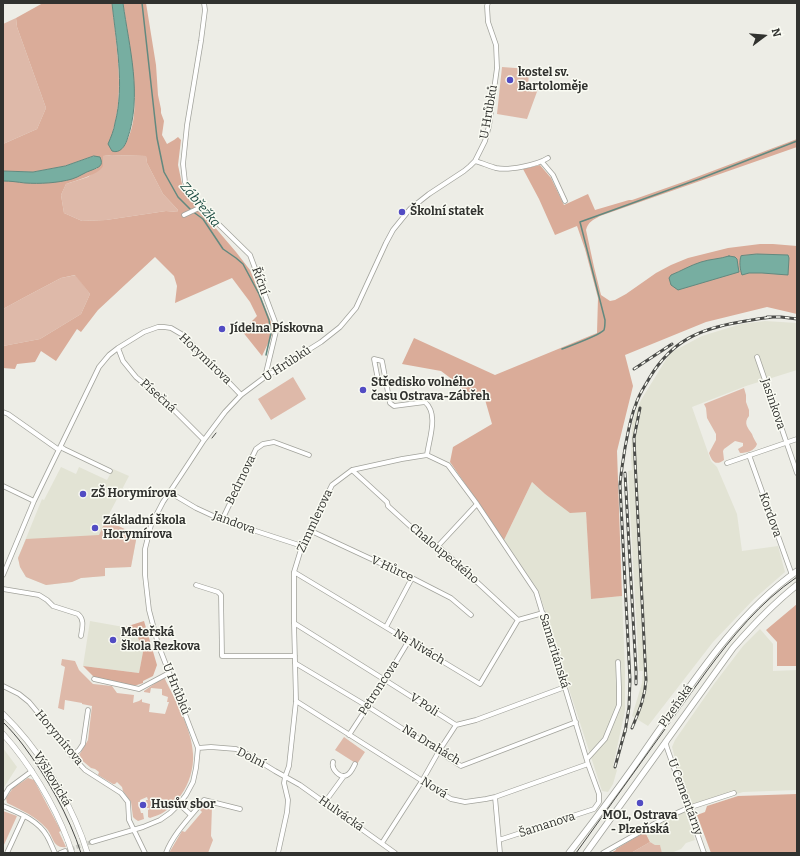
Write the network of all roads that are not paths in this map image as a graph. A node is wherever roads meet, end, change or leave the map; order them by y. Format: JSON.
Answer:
{"nodes":[{"id":1,"x":204,"y":3,"type":"edge"},
{"id":2,"x":488,"y":3,"type":"edge"},
{"id":3,"x":548,"y":158,"type":"dead end"},
{"id":4,"x":475,"y":161,"type":"junction"},
{"id":5,"x":542,"y":162,"type":"junction"},
{"id":6,"x":565,"y":201,"type":"dead end"},
{"id":7,"x":198,"y":208,"type":"junction"},
{"id":8,"x":184,"y":215,"type":"dead end"},
{"id":9,"x":118,"y":348,"type":"junction"},
{"id":10,"x":757,"y":357,"type":"dead end"},
{"id":11,"x":265,"y":377,"type":"junction"},
{"id":12,"x":385,"y":379,"type":"junction"},
{"id":13,"x":242,"y":395,"type":"junction"},
{"id":14,"x":3,"y":412,"type":"edge"},
{"id":15,"x":797,"y":439,"type":"edge"},
{"id":16,"x":204,"y":440,"type":"junction"},
{"id":17,"x":786,"y":443,"type":"junction"},
{"id":18,"x":60,"y":448,"type":"junction"},
{"id":19,"x":310,"y":455,"type":"dead end"},
{"id":20,"x":427,"y":455,"type":"junction"},
{"id":21,"x":749,"y":456,"type":"junction"},
{"id":22,"x":726,"y":463,"type":"dead end"},
{"id":23,"x":352,"y":470,"type":"junction"},
{"id":24,"x":110,"y":471,"type":"dead end"},
{"id":25,"x":797,"y":473,"type":"edge"},
{"id":26,"x":3,"y":486,"type":"edge"},
{"id":27,"x":169,"y":492,"type":"junction"},
{"id":28,"x":34,"y":501,"type":"junction"},
{"id":29,"x":477,"y":504,"type":"junction"},
{"id":30,"x":222,"y":520,"type":"junction"},
{"id":31,"x":309,"y":530,"type":"junction"},
{"id":32,"x":302,"y":546,"type":"junction"},
{"id":33,"x":438,"y":546,"type":"junction"},
{"id":34,"x":294,"y":572,"type":"junction"},
{"id":35,"x":797,"y":572,"type":"edge"},
{"id":36,"x":3,"y":575,"type":"edge"},
{"id":37,"x":792,"y":575,"type":"junction"},
{"id":38,"x":412,"y":578,"type":"junction"},
{"id":39,"x":797,"y":584,"type":"edge"},
{"id":40,"x":196,"y":585,"type":"dead end"},
{"id":41,"x":3,"y":589,"type":"edge"},
{"id":42,"x":543,"y":613,"type":"junction"},
{"id":43,"x":471,"y":615,"type":"dead end"},
{"id":44,"x":518,"y":620,"type":"junction"},
{"id":45,"x":294,"y":623,"type":"junction"},
{"id":46,"x":386,"y":628,"type":"junction"},
{"id":47,"x":81,"y":636,"type":"dead end"},
{"id":48,"x":408,"y":642,"type":"junction"},
{"id":49,"x":295,"y":656,"type":"junction"},
{"id":50,"x":618,"y":662,"type":"dead end"},
{"id":51,"x":295,"y":663,"type":"junction"},
{"id":52,"x":168,"y":673,"type":"junction"},
{"id":53,"x":94,"y":679,"type":"dead end"},
{"id":54,"x":385,"y":680,"type":"junction"},
{"id":55,"x":3,"y":686,"type":"edge"},
{"id":56,"x":565,"y":686,"type":"junction"},
{"id":57,"x":296,"y":702,"type":"junction"},
{"id":58,"x":367,"y":706,"type":"junction"},
{"id":59,"x":88,"y":710,"type":"dead end"},
{"id":60,"x":3,"y":714,"type":"edge"},
{"id":61,"x":576,"y":722,"type":"junction"},
{"id":62,"x":456,"y":725,"type":"junction"},
{"id":63,"x":3,"y":734,"type":"edge"},
{"id":64,"x":349,"y":735,"type":"junction"},
{"id":65,"x":667,"y":740,"type":"junction"},
{"id":66,"x":198,"y":748,"type":"junction"},
{"id":67,"x":439,"y":752,"type":"junction"},
{"id":68,"x":72,"y":756,"type":"junction"},
{"id":69,"x":588,"y":761,"type":"junction"},
{"id":70,"x":333,"y":762,"type":"dead end"},
{"id":71,"x":355,"y":764,"type":"dead end"},
{"id":72,"x":32,"y":771,"type":"junction"},
{"id":73,"x":344,"y":776,"type":"junction"},
{"id":74,"x":284,"y":777,"type":"junction"},
{"id":75,"x":422,"y":781,"type":"junction"},
{"id":76,"x":734,"y":793,"type":"dead end"},
{"id":77,"x":494,"y":797,"type":"junction"},
{"id":78,"x":3,"y":798,"type":"edge"},
{"id":79,"x":325,"y":802,"type":"junction"},
{"id":80,"x":179,"y":804,"type":"junction"},
{"id":81,"x":3,"y":806,"type":"edge"},
{"id":82,"x":688,"y":808,"type":"junction"},
{"id":83,"x":240,"y":809,"type":"dead end"},
{"id":84,"x":594,"y":809,"type":"joint"},
{"id":85,"x":191,"y":815,"type":"junction"},
{"id":86,"x":24,"y":816,"type":"junction"},
{"id":87,"x":133,"y":829,"type":"junction"},
{"id":88,"x":499,"y":840,"type":"junction"},
{"id":89,"x":92,"y":842,"type":"tunnel mouth"},
{"id":90,"x":382,"y":843,"type":"junction"},
{"id":91,"x":65,"y":851,"type":"dead end"},
{"id":92,"x":7,"y":853,"type":"edge"},
{"id":93,"x":55,"y":853,"type":"edge"},
{"id":94,"x":60,"y":853,"type":"edge"},
{"id":95,"x":72,"y":853,"type":"edge"},
{"id":96,"x":87,"y":853,"type":"edge"},
{"id":97,"x":145,"y":853,"type":"edge"},
{"id":98,"x":166,"y":853,"type":"edge"},
{"id":99,"x":278,"y":853,"type":"edge"},
{"id":100,"x":395,"y":853,"type":"edge"},
{"id":101,"x":500,"y":853,"type":"edge"},
{"id":102,"x":569,"y":853,"type":"edge"},
{"id":103,"x":586,"y":853,"type":"edge"},
{"id":104,"x":603,"y":853,"type":"edge"},
{"id":105,"x":704,"y":853,"type":"edge"}],
"edges":[{"from":1,"to":7,"type":"street"},
{"from":2,"to":4,"type":"street","name":"U Hrůbků"},
{"from":3,"to":5,"type":"street"},
{"from":4,"to":5,"type":"street"},
{"from":4,"to":11,"type":"street","name":"U Hrůbků"},
{"from":5,"to":6,"type":"street"},
{"from":7,"to":8,"type":"street"},
{"from":7,"to":11,"type":"street","name":"Říční"},
{"from":9,"to":13,"type":"street","name":"Horymírova"},
{"from":9,"to":16,"type":"street","name":"Písečná"},
{"from":9,"to":18,"type":"street","name":"Horymírova"},
{"from":10,"to":17,"type":"street","name":"Jasinkova"},
{"from":11,"to":13,"type":"street","name":"U Hrůbků"},
{"from":12,"to":12,"type":"street"},
{"from":12,"to":20,"type":"street"},
{"from":13,"to":16,"type":"street","name":"U Hrůbků"},
{"from":14,"to":18,"type":"street"},
{"from":15,"to":17,"type":"street"},
{"from":16,"to":27,"type":"street","name":"U Hrůbků"},
{"from":17,"to":21,"type":"street"},
{"from":17,"to":25,"type":"street","name":"Jasinkova"},
{"from":18,"to":24,"type":"street"},
{"from":18,"to":28,"type":"street","name":"Horymírova"},
{"from":19,"to":30,"type":"street","name":"Bedrnova"},
{"from":20,"to":23,"type":"street","name":"Zimmlerova"},
{"from":20,"to":29,"type":"street"},
{"from":21,"to":22,"type":"street"},
{"from":21,"to":37,"type":"street","name":"Kordova"},
{"from":23,"to":31,"type":"street","name":"Zimmlerova"},
{"from":23,"to":33,"type":"street","name":"Chaloupeckého"},
{"from":26,"to":28,"type":"street"},
{"from":27,"to":30,"type":"street","name":"Jandova"},
{"from":27,"to":52,"type":"street","name":"U Hrůbků"},
{"from":28,"to":36,"type":"street","name":"Horymírova"},
{"from":29,"to":33,"type":"street"},
{"from":29,"to":42,"type":"street","name":"Samaritánská"},
{"from":30,"to":32,"type":"street","name":"Jandova"},
{"from":31,"to":32,"type":"street","name":"Zimmlerova"},
{"from":31,"to":38,"type":"street","name":"V Hůrce"},
{"from":32,"to":34,"type":"street","name":"Zimmlerova"},
{"from":33,"to":44,"type":"street","name":"Chaloupeckého"},
{"from":34,"to":45,"type":"street","name":"Zimmlerova"},
{"from":34,"to":46,"type":"street","name":"Na Nivách"},
{"from":35,"to":37,"type":"main road","name":"Plzeňská"},
{"from":37,"to":102,"type":"main road","name":"Plzeňská"},
{"from":38,"to":43,"type":"street","name":"V Hůrce"},
{"from":38,"to":46,"type":"street"},
{"from":39,"to":65,"type":"main road","name":"Plzeňská"},
{"from":40,"to":49,"type":"street"},
{"from":41,"to":47,"type":"street"},
{"from":42,"to":44,"type":"street"},
{"from":42,"to":56,"type":"street","name":"Samaritánská"},
{"from":44,"to":48,"type":"street","name":"Na Nivách"},
{"from":45,"to":49,"type":"street","name":"Zimmlerova"},
{"from":45,"to":54,"type":"street","name":"V Poli"},
{"from":46,"to":48,"type":"street","name":"Na Nivách"},
{"from":48,"to":54,"type":"street","name":"Petroncova"},
{"from":49,"to":51,"type":"street","name":"Zimmlerova"},
{"from":50,"to":69,"type":"street"},
{"from":51,"to":57,"type":"street","name":"Zimmlerova"},
{"from":51,"to":58,"type":"street","name":"Na Drahách"},
{"from":52,"to":53,"type":"street"},
{"from":52,"to":66,"type":"street","name":"U Hrůbků"},
{"from":54,"to":58,"type":"street","name":"Petroncova"},
{"from":54,"to":62,"type":"street","name":"V Poli"},
{"from":55,"to":68,"type":"street","name":"Horymírova"},
{"from":56,"to":61,"type":"street","name":"Samaritánská"},
{"from":56,"to":62,"type":"street"},
{"from":57,"to":64,"type":"street","name":"Nová"},
{"from":57,"to":74,"type":"street","name":"Zimmlerova"},
{"from":58,"to":64,"type":"street","name":"Petroncova"},
{"from":58,"to":67,"type":"street","name":"Na Drahách"},
{"from":59,"to":68,"type":"street"},
{"from":60,"to":96,"type":"street","name":"Výškovická","bridge":true},
{"from":61,"to":67,"type":"street","name":"Na Drahách"},
{"from":61,"to":69,"type":"street","name":"Samaritánská"},
{"from":62,"to":67,"type":"street"},
{"from":63,"to":72,"type":"street","name":"Výškovická"},
{"from":64,"to":75,"type":"street","name":"Nová"},
{"from":65,"to":82,"type":"street","name":"U Cementárny"},
{"from":65,"to":103,"type":"main road","name":"Plzeňská"},
{"from":66,"to":74,"type":"street","name":"Dolní"},
{"from":66,"to":80,"type":"street"},
{"from":67,"to":75,"type":"street"},
{"from":68,"to":87,"type":"street","name":"Horymírova"},
{"from":69,"to":77,"type":"street","name":"Nová"},
{"from":69,"to":84,"type":"street","name":"Samaritánská"},
{"from":70,"to":73,"type":"street"},
{"from":71,"to":73,"type":"street"},
{"from":72,"to":78,"type":"street"},
{"from":72,"to":95,"type":"street","name":"Výškovická","bridge":true},
{"from":73,"to":79,"type":"street"},
{"from":74,"to":79,"type":"street","name":"Hulvácká"},
{"from":74,"to":99,"type":"street"},
{"from":75,"to":77,"type":"street","name":"Nová"},
{"from":75,"to":90,"type":"street"},
{"from":76,"to":82,"type":"street"},
{"from":77,"to":88,"type":"street"},
{"from":79,"to":90,"type":"street","name":"Hulvácká"},
{"from":80,"to":85,"type":"street"},
{"from":80,"to":87,"type":"street"},
{"from":81,"to":86,"type":"street"},
{"from":82,"to":104,"type":"street"},
{"from":82,"to":105,"type":"street","name":"U Cementárny"},
{"from":83,"to":85,"type":"street"},
{"from":84,"to":88,"type":"street","name":"Šamanova"},
{"from":85,"to":98,"type":"street"},
{"from":86,"to":92,"type":"street"},
{"from":86,"to":93,"type":"street"},
{"from":87,"to":89,"type":"street"},
{"from":87,"to":97,"type":"street","name":"Horymírova"},
{"from":88,"to":101,"type":"street"},
{"from":90,"to":100,"type":"street","name":"Hulvácká"},
{"from":91,"to":94,"type":"street"}]}
